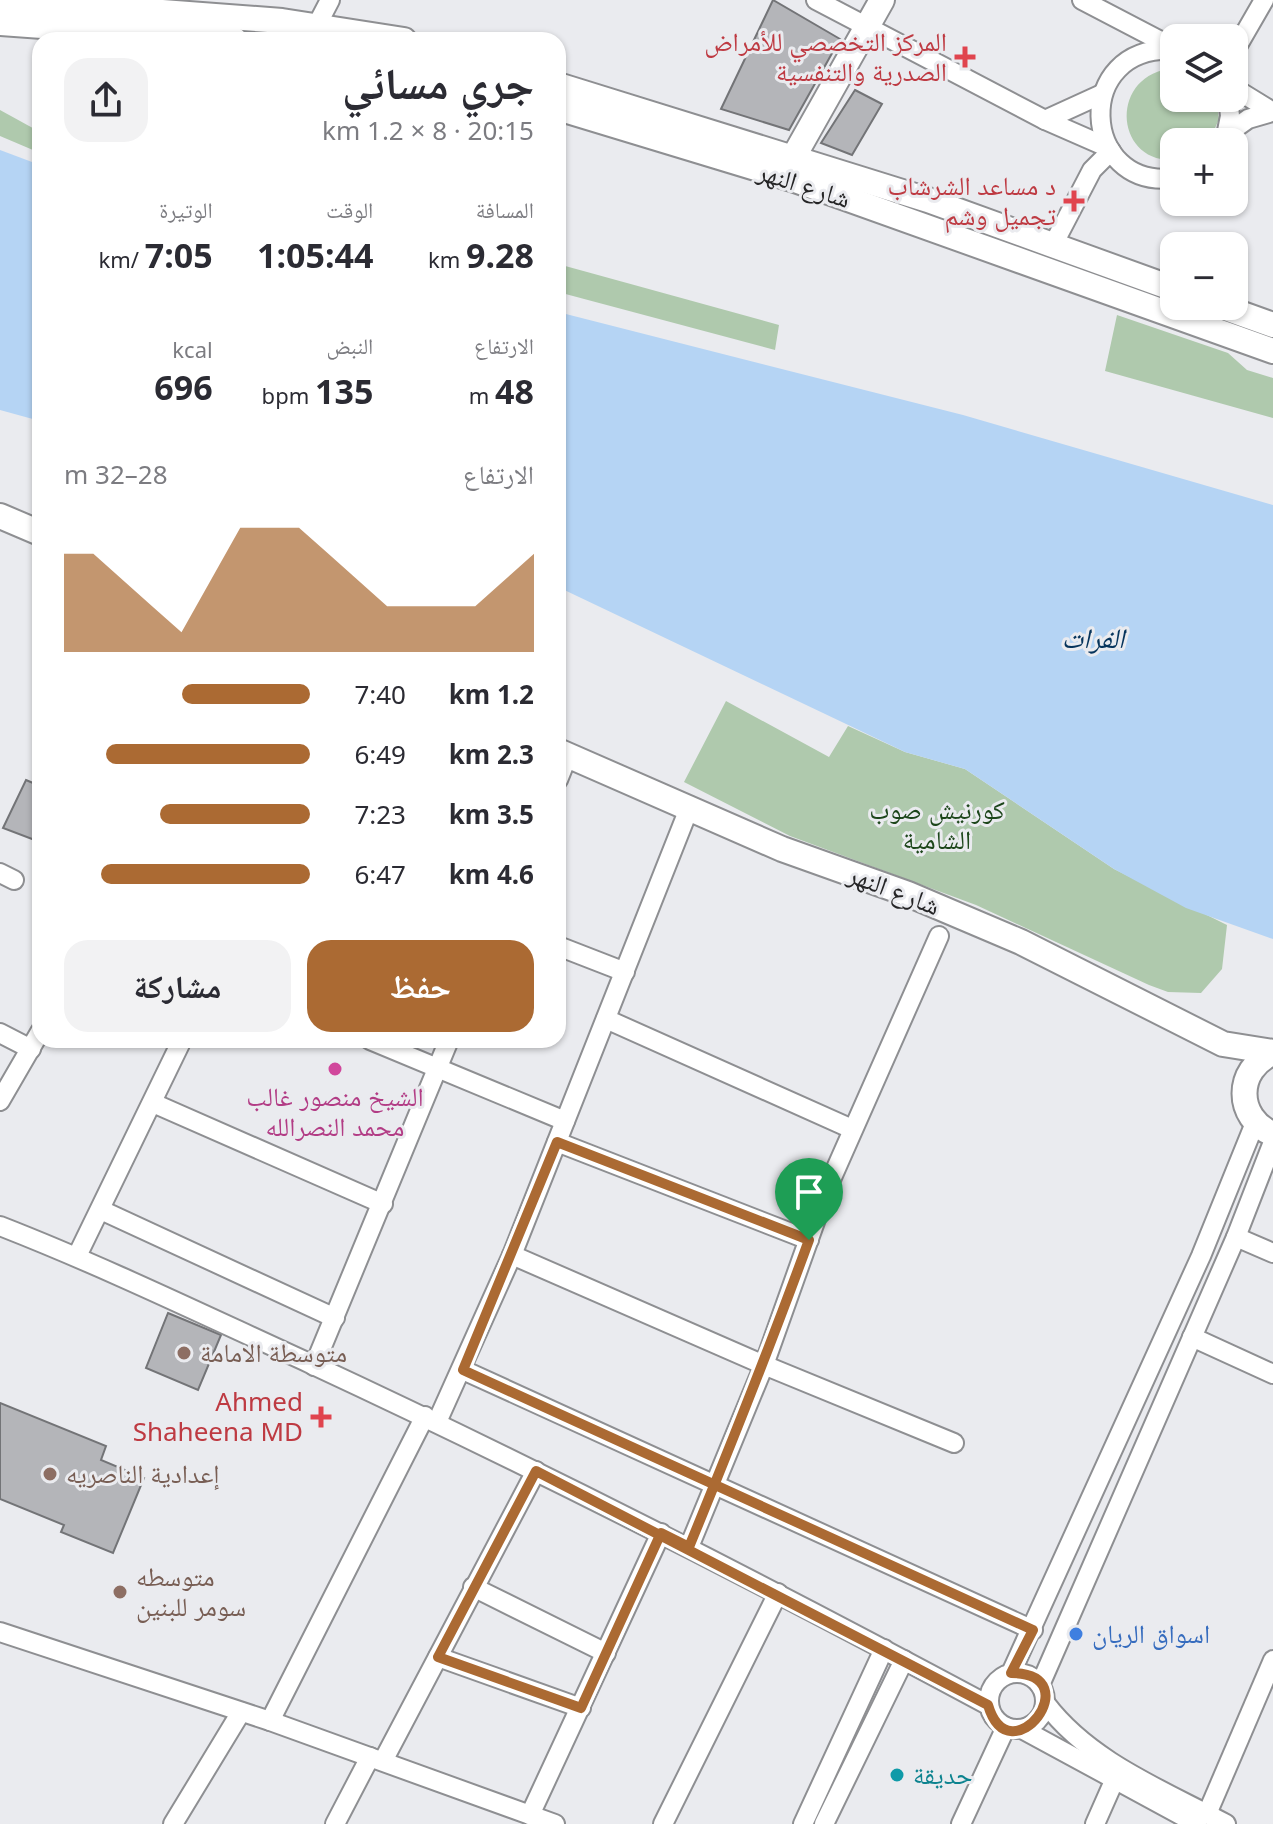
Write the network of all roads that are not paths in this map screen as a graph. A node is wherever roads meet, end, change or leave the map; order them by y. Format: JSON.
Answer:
{"nodes":[{"id":1,"x":3,"y":0,"type":"edge"},
{"id":2,"x":330,"y":0,"type":"edge"},
{"id":3,"x":816,"y":0,"type":"edge"},
{"id":4,"x":882,"y":0,"type":"edge"},
{"id":5,"x":1082,"y":0,"type":"edge"},
{"id":6,"x":1264,"y":0,"type":"edge"},
{"id":7,"x":0,"y":23,"type":"edge"},
{"id":8,"x":317,"y":25,"type":"junction"},
{"id":9,"x":867,"y":27,"type":"junction"},
{"id":10,"x":1248,"y":28,"type":"edge"},
{"id":11,"x":124,"y":32,"type":"edge"},
{"id":12,"x":358,"y":32,"type":"edge"},
{"id":13,"x":1160,"y":42,"type":"edge"},
{"id":14,"x":1160,"y":51,"type":"edge"},
{"id":15,"x":566,"y":87,"type":"edge"},
{"id":16,"x":1102,"y":94,"type":"junction"},
{"id":17,"x":1248,"y":97,"type":"edge"},
{"id":18,"x":566,"y":110,"type":"edge"},
{"id":19,"x":1273,"y":112,"type":"edge"},
{"id":20,"x":1045,"y":120,"type":"junction"},
{"id":21,"x":1237,"y":128,"type":"edge"},
{"id":22,"x":1110,"y":150,"type":"junction"},
{"id":23,"x":793,"y":158,"type":"junction"},
{"id":24,"x":1160,"y":176,"type":"edge"},
{"id":25,"x":1053,"y":245,"type":"junction"},
{"id":26,"x":1160,"y":284,"type":"edge"},
{"id":27,"x":1242,"y":320,"type":"edge"},
{"id":28,"x":1268,"y":336,"type":"edge"},
{"id":29,"x":0,"y":516,"type":"edge"},
{"id":30,"x":32,"y":530,"type":"edge"},
{"id":31,"x":566,"y":754,"type":"edge"},
{"id":32,"x":690,"y":806,"type":"junction"},
{"id":33,"x":939,"y":936,"type":"dead end"},
{"id":34,"x":566,"y":949,"type":"edge"},
{"id":35,"x":625,"y":972,"type":"junction"},
{"id":36,"x":606,"y":1019,"type":"junction"},
{"id":37,"x":0,"y":1033,"type":"edge"},
{"id":38,"x":32,"y":1040,"type":"edge"},
{"id":39,"x":1223,"y":1044,"type":"junction"},
{"id":40,"x":32,"y":1048,"type":"edge"},
{"id":41,"x":178,"y":1048,"type":"edge"},
{"id":42,"x":388,"y":1048,"type":"edge"},
{"id":43,"x":445,"y":1048,"type":"edge"},
{"id":44,"x":1273,"y":1052,"type":"edge"},
{"id":45,"x":436,"y":1069,"type":"junction"},
{"id":46,"x":1244,"y":1093,"type":"junction"},
{"id":47,"x":0,"y":1101,"type":"edge"},
{"id":48,"x":153,"y":1103,"type":"junction"},
{"id":49,"x":565,"y":1121,"type":"junction"},
{"id":50,"x":1264,"y":1128,"type":"edge"},
{"id":51,"x":852,"y":1129,"type":"junction"},
{"id":52,"x":557,"y":1142,"type":"junction"},
{"id":53,"x":1273,"y":1142,"type":"edge"},
{"id":54,"x":383,"y":1204,"type":"junction"},
{"id":55,"x":101,"y":1210,"type":"junction"},
{"id":56,"x":0,"y":1226,"type":"edge"},
{"id":57,"x":1236,"y":1237,"type":"junction"},
{"id":58,"x":809,"y":1240,"type":"junction"},
{"id":59,"x":1273,"y":1253,"type":"edge"},
{"id":60,"x":512,"y":1255,"type":"junction"},
{"id":61,"x":77,"y":1256,"type":"junction"},
{"id":62,"x":335,"y":1318,"type":"junction"},
{"id":63,"x":1192,"y":1337,"type":"junction"},
{"id":64,"x":764,"y":1365,"type":"junction"},
{"id":65,"x":314,"y":1366,"type":"junction"},
{"id":66,"x":463,"y":1370,"type":"junction"},
{"id":67,"x":1273,"y":1374,"type":"edge"},
{"id":68,"x":431,"y":1419,"type":"junction"},
{"id":69,"x":954,"y":1443,"type":"dead end"},
{"id":70,"x":536,"y":1471,"type":"junction"},
{"id":71,"x":714,"y":1485,"type":"junction"},
{"id":72,"x":661,"y":1533,"type":"junction"},
{"id":73,"x":689,"y":1547,"type":"junction"},
{"id":74,"x":473,"y":1587,"type":"junction"},
{"id":75,"x":778,"y":1593,"type":"junction"},
{"id":76,"x":1033,"y":1630,"type":"junction"},
{"id":77,"x":1,"y":1634,"type":"edge"},
{"id":78,"x":884,"y":1649,"type":"junction"},
{"id":79,"x":606,"y":1653,"type":"junction"},
{"id":80,"x":438,"y":1657,"type":"junction"},
{"id":81,"x":904,"y":1660,"type":"junction"},
{"id":82,"x":1272,"y":1668,"type":"edge"},
{"id":83,"x":1011,"y":1673,"type":"junction"},
{"id":84,"x":1040,"y":1685,"type":"junction"},
{"id":85,"x":1046,"y":1704,"type":"junction"},
{"id":86,"x":988,"y":1705,"type":"junction"},
{"id":87,"x":581,"y":1708,"type":"junction"},
{"id":88,"x":241,"y":1712,"type":"junction"},
{"id":89,"x":270,"y":1721,"type":"junction"},
{"id":90,"x":1014,"y":1728,"type":"junction"},
{"id":91,"x":376,"y":1759,"type":"junction"},
{"id":92,"x":1114,"y":1781,"type":"junction"},
{"id":93,"x":530,"y":1815,"type":"junction"},
{"id":94,"x":1202,"y":1819,"type":"edge"},
{"id":95,"x":173,"y":1824,"type":"edge"},
{"id":96,"x":335,"y":1824,"type":"edge"},
{"id":97,"x":555,"y":1824,"type":"edge"},
{"id":98,"x":663,"y":1824,"type":"edge"},
{"id":99,"x":803,"y":1824,"type":"edge"},
{"id":100,"x":824,"y":1824,"type":"edge"},
{"id":101,"x":961,"y":1824,"type":"edge"},
{"id":102,"x":1095,"y":1824,"type":"edge"},
{"id":103,"x":1226,"y":1824,"type":"edge"}],
"edges":[{"from":1,"to":8,"type":"main road"},
{"from":2,"to":8,"type":"street"},
{"from":3,"to":9,"type":"street"},
{"from":4,"to":9,"type":"main road"},
{"from":5,"to":13,"type":"street"},
{"from":6,"to":10,"type":"street"},
{"from":7,"to":11,"type":"main road"},
{"from":8,"to":12,"type":"main road"},
{"from":9,"to":20,"type":"street"},
{"from":9,"to":23,"type":"main road"},
{"from":14,"to":16,"type":"street"},
{"from":15,"to":23,"type":"main road","name":"شارع النهر"},
{"from":16,"to":20,"type":"street"},
{"from":16,"to":22,"type":"street"},
{"from":17,"to":19,"type":"street"},
{"from":18,"to":28,"type":"main road","name":"شارع النهر"},
{"from":19,"to":21,"type":"street"},
{"from":20,"to":22,"type":"street"},
{"from":22,"to":24,"type":"street"},
{"from":22,"to":25,"type":"street"},
{"from":23,"to":25,"type":"main road","name":"شارع النهر"},
{"from":25,"to":26,"type":"main road","name":"شارع النهر"},
{"from":27,"to":28,"type":"main road","name":"شارع النهر"},
{"from":29,"to":30,"type":"main road"},
{"from":31,"to":32,"type":"main road","name":"شارع النهر"},
{"from":32,"to":35,"type":"street"},
{"from":32,"to":39,"type":"main road","name":"شارع النهر"},
{"from":33,"to":51,"type":"street"},
{"from":34,"to":35,"type":"street"},
{"from":35,"to":36,"type":"street"},
{"from":36,"to":49,"type":"street"},
{"from":36,"to":51,"type":"street"},
{"from":37,"to":38,"type":"street"},
{"from":39,"to":44,"type":"main road","name":"شارع النهر"},
{"from":39,"to":46,"type":"main road"},
{"from":40,"to":47,"type":"street"},
{"from":41,"to":48,"type":"street"},
{"from":42,"to":45,"type":"street"},
{"from":43,"to":45,"type":"street"},
{"from":44,"to":46,"type":"main road"},
{"from":45,"to":49,"type":"street"},
{"from":45,"to":54,"type":"street"},
{"from":46,"to":50,"type":"main road"},
{"from":48,"to":54,"type":"street"},
{"from":48,"to":55,"type":"street"},
{"from":49,"to":52,"type":"street"},
{"from":50,"to":76,"type":"street"},
{"from":51,"to":58,"type":"street"},
{"from":52,"to":58,"type":"street"},
{"from":52,"to":60,"type":"street"},
{"from":53,"to":57,"type":"street"},
{"from":54,"to":62,"type":"street"},
{"from":55,"to":61,"type":"street"},
{"from":55,"to":62,"type":"street"},
{"from":56,"to":61,"type":"street"},
{"from":57,"to":59,"type":"street"},
{"from":57,"to":63,"type":"street"},
{"from":58,"to":64,"type":"street"},
{"from":60,"to":64,"type":"street"},
{"from":60,"to":66,"type":"street"},
{"from":61,"to":65,"type":"street"},
{"from":62,"to":65,"type":"street"},
{"from":63,"to":67,"type":"street"},
{"from":63,"to":84,"type":"street"},
{"from":64,"to":69,"type":"street"},
{"from":64,"to":71,"type":"street"},
{"from":65,"to":68,"type":"street"},
{"from":66,"to":68,"type":"street"},
{"from":66,"to":71,"type":"street"},
{"from":68,"to":70,"type":"street"},
{"from":68,"to":89,"type":"street"},
{"from":70,"to":72,"type":"street"},
{"from":70,"to":74,"type":"street"},
{"from":71,"to":73,"type":"street"},
{"from":71,"to":76,"type":"street"},
{"from":72,"to":73,"type":"street"},
{"from":72,"to":79,"type":"street"},
{"from":73,"to":75,"type":"street"},
{"from":74,"to":79,"type":"street"},
{"from":74,"to":80,"type":"street"},
{"from":75,"to":78,"type":"street"},
{"from":75,"to":98,"type":"street"},
{"from":76,"to":83,"type":"street"},
{"from":77,"to":88,"type":"street"},
{"from":78,"to":81,"type":"street"},
{"from":78,"to":99,"type":"street"},
{"from":79,"to":87,"type":"street"},
{"from":80,"to":87,"type":"street"},
{"from":80,"to":91,"type":"street"},
{"from":81,"to":86,"type":"street"},
{"from":81,"to":100,"type":"street"},
{"from":82,"to":94,"type":"street"},
{"from":83,"to":84,"type":"street"},
{"from":83,"to":86,"type":"street"},
{"from":84,"to":85,"type":"street"},
{"from":85,"to":90,"type":"street"},
{"from":85,"to":94,"type":"street"},
{"from":86,"to":90,"type":"street"},
{"from":87,"to":93,"type":"street"},
{"from":88,"to":89,"type":"street"},
{"from":88,"to":95,"type":"street"},
{"from":89,"to":91,"type":"street"},
{"from":90,"to":92,"type":"street"},
{"from":90,"to":101,"type":"street"},
{"from":91,"to":93,"type":"street"},
{"from":91,"to":96,"type":"street"},
{"from":92,"to":94,"type":"street"},
{"from":92,"to":102,"type":"street"},
{"from":93,"to":97,"type":"street"},
{"from":94,"to":103,"type":"street"}]}
